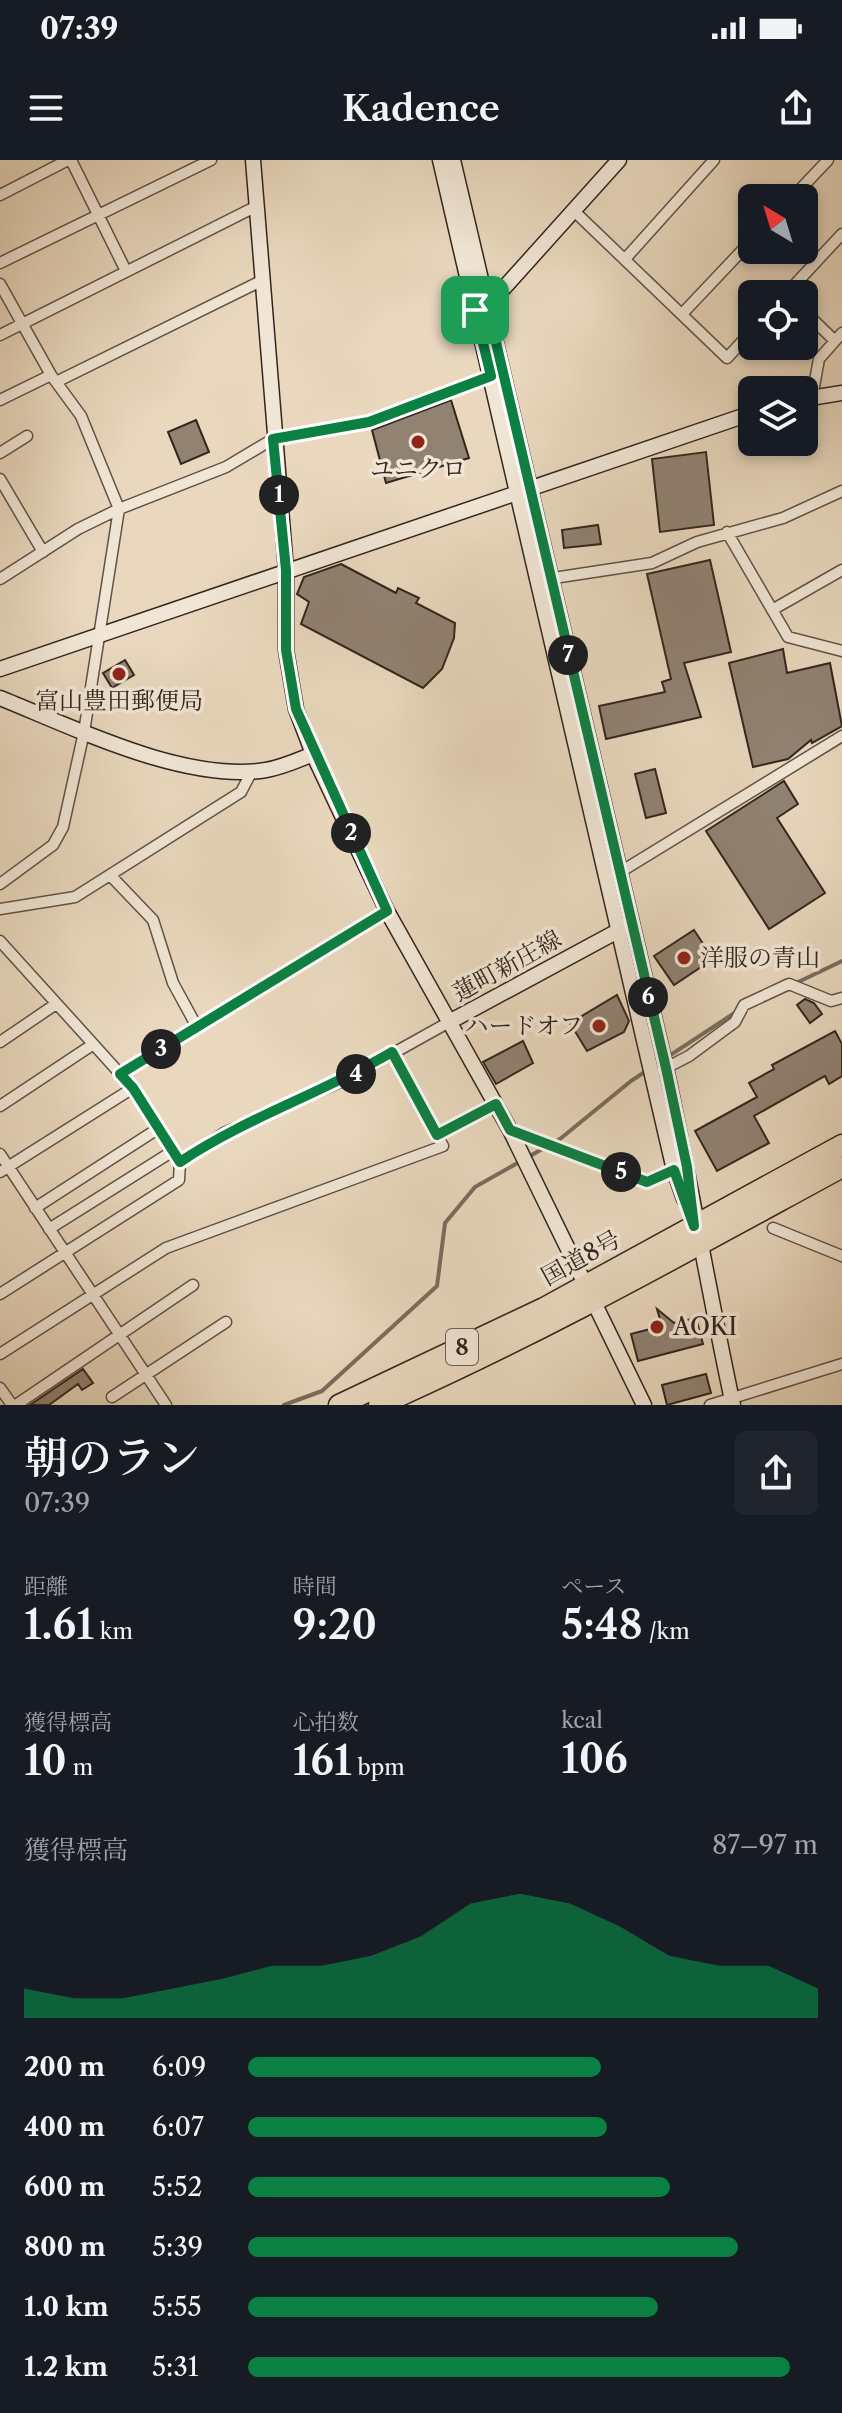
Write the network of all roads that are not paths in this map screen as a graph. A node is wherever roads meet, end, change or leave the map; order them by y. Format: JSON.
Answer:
{"nodes":[{"id":1,"x":70,"y":160,"type":"edge"},
{"id":2,"x":211,"y":160,"type":"edge"},
{"id":3,"x":253,"y":160,"type":"edge"},
{"id":4,"x":440,"y":160,"type":"edge"},
{"id":5,"x":453,"y":160,"type":"edge"},
{"id":6,"x":619,"y":160,"type":"edge"},
{"id":7,"x":714,"y":160,"type":"edge"},
{"id":8,"x":828,"y":160,"type":"edge"},
{"id":9,"x":805,"y":184,"type":"edge"},
{"id":10,"x":0,"y":195,"type":"edge"},
{"id":11,"x":255,"y":207,"type":"junction"},
{"id":12,"x":573,"y":210,"type":"junction"},
{"id":13,"x":97,"y":215,"type":"junction"},
{"id":14,"x":842,"y":234,"type":"edge"},
{"id":15,"x":738,"y":255,"type":"edge"},
{"id":16,"x":625,"y":259,"type":"junction"},
{"id":17,"x":0,"y":263,"type":"edge"},
{"id":18,"x":126,"y":271,"type":"junction"},
{"id":19,"x":799,"y":280,"type":"edge"},
{"id":20,"x":261,"y":281,"type":"junction"},
{"id":21,"x":0,"y":284,"type":"edge"},
{"id":22,"x":481,"y":307,"type":"junction"},
{"id":23,"x":682,"y":314,"type":"junction"},
{"id":24,"x":818,"y":322,"type":"edge"},
{"id":25,"x":21,"y":325,"type":"junction"},
{"id":26,"x":0,"y":335,"type":"edge"},
{"id":27,"x":838,"y":337,"type":"edge"},
{"id":28,"x":738,"y":346,"type":"edge"},
{"id":29,"x":496,"y":375,"type":"junction"},
{"id":30,"x":814,"y":376,"type":"edge"},
{"id":31,"x":54,"y":378,"type":"junction"},
{"id":32,"x":842,"y":393,"type":"edge"},
{"id":33,"x":818,"y":397,"type":"edge"},
{"id":34,"x":0,"y":400,"type":"edge"},
{"id":35,"x":738,"y":418,"type":"edge"},
{"id":36,"x":27,"y":436,"type":"dead end"},
{"id":37,"x":273,"y":439,"type":"junction"},
{"id":38,"x":0,"y":453,"type":"edge"},
{"id":39,"x":0,"y":479,"type":"edge"},
{"id":40,"x":842,"y":491,"type":"edge"},
{"id":41,"x":522,"y":493,"type":"junction"},
{"id":42,"x":119,"y":509,"type":"junction"},
{"id":43,"x":727,"y":532,"type":"junction"},
{"id":44,"x":43,"y":552,"type":"junction"},
{"id":45,"x":286,"y":570,"type":"junction"},
{"id":46,"x":842,"y":570,"type":"edge"},
{"id":47,"x":0,"y":579,"type":"edge"},
{"id":48,"x":544,"y":579,"type":"junction"},
{"id":49,"x":772,"y":610,"type":"junction"},
{"id":50,"x":100,"y":635,"type":"junction"},
{"id":51,"x":842,"y":651,"type":"edge"},
{"id":52,"x":0,"y":669,"type":"edge"},
{"id":53,"x":2,"y":700,"type":"edge"},
{"id":54,"x":84,"y":732,"type":"junction"},
{"id":55,"x":842,"y":736,"type":"edge"},
{"id":56,"x":313,"y":754,"type":"junction"},
{"id":57,"x":252,"y":771,"type":"junction"},
{"id":58,"x":110,"y":875,"type":"junction"},
{"id":59,"x":613,"y":875,"type":"junction"},
{"id":60,"x":0,"y":884,"type":"edge"},
{"id":61,"x":0,"y":909,"type":"edge"},
{"id":62,"x":387,"y":911,"type":"junction"},
{"id":63,"x":625,"y":926,"type":"junction"},
{"id":64,"x":0,"y":941,"type":"edge"},
{"id":65,"x":842,"y":998,"type":"edge"},
{"id":66,"x":56,"y":1004,"type":"junction"},
{"id":67,"x":451,"y":1021,"type":"junction"},
{"id":68,"x":197,"y":1027,"type":"junction"},
{"id":69,"x":0,"y":1042,"type":"edge"},
{"id":70,"x":92,"y":1045,"type":"junction"},
{"id":71,"x":392,"y":1052,"type":"junction"},
{"id":72,"x":660,"y":1072,"type":"junction"},
{"id":73,"x":120,"y":1074,"type":"junction"},
{"id":74,"x":133,"y":1088,"type":"junction"},
{"id":75,"x":496,"y":1104,"type":"junction"},
{"id":76,"x":0,"y":1106,"type":"edge"},
{"id":77,"x":159,"y":1128,"type":"junction"},
{"id":78,"x":510,"y":1130,"type":"junction"},
{"id":79,"x":437,"y":1135,"type":"junction"},
{"id":80,"x":842,"y":1145,"type":"edge"},
{"id":81,"x":173,"y":1151,"type":"junction"},
{"id":82,"x":0,"y":1154,"type":"edge"},
{"id":83,"x":180,"y":1162,"type":"junction"},
{"id":84,"x":842,"y":1167,"type":"edge"},
{"id":85,"x":4,"y":1169,"type":"edge"},
{"id":86,"x":674,"y":1170,"type":"junction"},
{"id":87,"x":35,"y":1208,"type":"junction"},
{"id":88,"x":773,"y":1228,"type":"dead end"},
{"id":89,"x":49,"y":1229,"type":"junction"},
{"id":90,"x":696,"y":1235,"type":"junction"},
{"id":91,"x":64,"y":1252,"type":"junction"},
{"id":92,"x":842,"y":1256,"type":"edge"},
{"id":93,"x":193,"y":1285,"type":"dead end"},
{"id":94,"x":0,"y":1294,"type":"edge"},
{"id":95,"x":92,"y":1294,"type":"junction"},
{"id":96,"x":587,"y":1294,"type":"junction"},
{"id":97,"x":226,"y":1322,"type":"dead end"},
{"id":98,"x":119,"y":1334,"type":"junction"},
{"id":99,"x":0,"y":1354,"type":"edge"},
{"id":100,"x":842,"y":1364,"type":"edge"},
{"id":101,"x":145,"y":1374,"type":"junction"},
{"id":102,"x":0,"y":1388,"type":"edge"},
{"id":103,"x":112,"y":1397,"type":"dead end"},
{"id":104,"x":733,"y":1402,"type":"edge"},
{"id":105,"x":14,"y":1405,"type":"edge"},
{"id":106,"x":166,"y":1405,"type":"edge"},
{"id":107,"x":339,"y":1405,"type":"edge"},
{"id":108,"x":379,"y":1405,"type":"edge"},
{"id":109,"x":644,"y":1405,"type":"edge"},
{"id":110,"x":710,"y":1405,"type":"edge"}],
"edges":[{"from":1,"to":10,"type":"street"},
{"from":1,"to":13,"type":"street"},
{"from":2,"to":13,"type":"street"},
{"from":3,"to":11,"type":"main road","name":"蓮町新庄線"},
{"from":4,"to":22,"type":"main road"},
{"from":5,"to":22,"type":"main road"},
{"from":6,"to":12,"type":"main road"},
{"from":7,"to":16,"type":"street"},
{"from":8,"to":9,"type":"street"},
{"from":11,"to":18,"type":"street"},
{"from":11,"to":20,"type":"main road","name":"蓮町新庄線"},
{"from":12,"to":16,"type":"street"},
{"from":12,"to":22,"type":"main road"},
{"from":13,"to":17,"type":"street"},
{"from":13,"to":18,"type":"street"},
{"from":14,"to":19,"type":"street"},
{"from":15,"to":23,"type":"street"},
{"from":16,"to":23,"type":"street"},
{"from":18,"to":25,"type":"street"},
{"from":20,"to":31,"type":"street"},
{"from":20,"to":37,"type":"main road","name":"蓮町新庄線"},
{"from":21,"to":25,"type":"street"},
{"from":22,"to":29,"type":"main road"},
{"from":23,"to":28,"type":"street"},
{"from":24,"to":27,"type":"street"},
{"from":25,"to":26,"type":"street"},
{"from":25,"to":31,"type":"street"},
{"from":27,"to":30,"type":"street"},
{"from":29,"to":37,"type":"street"},
{"from":29,"to":41,"type":"main road"},
{"from":31,"to":34,"type":"street"},
{"from":31,"to":42,"type":"street"},
{"from":32,"to":33,"type":"main road"},
{"from":35,"to":41,"type":"main road"},
{"from":36,"to":38,"type":"street"},
{"from":37,"to":42,"type":"street"},
{"from":37,"to":45,"type":"main road","name":"蓮町新庄線"},
{"from":39,"to":44,"type":"street"},
{"from":40,"to":43,"type":"street"},
{"from":41,"to":45,"type":"main road"},
{"from":41,"to":48,"type":"main road"},
{"from":42,"to":44,"type":"street"},
{"from":42,"to":50,"type":"street"},
{"from":43,"to":48,"type":"street"},
{"from":43,"to":49,"type":"street"},
{"from":44,"to":47,"type":"street"},
{"from":45,"to":50,"type":"main road"},
{"from":45,"to":56,"type":"main road","name":"蓮町新庄線"},
{"from":46,"to":49,"type":"street"},
{"from":48,"to":59,"type":"main road"},
{"from":49,"to":51,"type":"street"},
{"from":50,"to":52,"type":"main road"},
{"from":50,"to":54,"type":"street"},
{"from":53,"to":54,"type":"main road"},
{"from":54,"to":57,"type":"main road"},
{"from":54,"to":60,"type":"street"},
{"from":55,"to":59,"type":"street"},
{"from":56,"to":57,"type":"main road"},
{"from":56,"to":62,"type":"main road","name":"蓮町新庄線"},
{"from":57,"to":58,"type":"street"},
{"from":58,"to":61,"type":"street"},
{"from":58,"to":68,"type":"street"},
{"from":59,"to":63,"type":"main road"},
{"from":62,"to":67,"type":"main road","name":"蓮町新庄線"},
{"from":62,"to":68,"type":"street"},
{"from":63,"to":67,"type":"main road","name":"蓮町新庄線"},
{"from":63,"to":72,"type":"main road"},
{"from":64,"to":66,"type":"street"},
{"from":65,"to":72,"type":"street"},
{"from":66,"to":69,"type":"street"},
{"from":66,"to":70,"type":"street"},
{"from":67,"to":71,"type":"street"},
{"from":67,"to":75,"type":"main road"},
{"from":68,"to":73,"type":"street"},
{"from":70,"to":73,"type":"street"},
{"from":70,"to":76,"type":"street"},
{"from":71,"to":79,"type":"street"},
{"from":71,"to":83,"type":"street"},
{"from":72,"to":86,"type":"main road"},
{"from":72,"to":90,"type":"main road"},
{"from":73,"to":74,"type":"street"},
{"from":74,"to":77,"type":"street"},
{"from":74,"to":85,"type":"street"},
{"from":75,"to":78,"type":"main road"},
{"from":75,"to":79,"type":"street"},
{"from":77,"to":81,"type":"street"},
{"from":77,"to":87,"type":"street"},
{"from":78,"to":86,"type":"street"},
{"from":78,"to":96,"type":"main road"},
{"from":79,"to":95,"type":"street"},
{"from":80,"to":90,"type":"highway","name":"国道8号","number":"8"},
{"from":81,"to":83,"type":"street"},
{"from":81,"to":89,"type":"street"},
{"from":82,"to":85,"type":"street"},
{"from":83,"to":91,"type":"street"},
{"from":84,"to":90,"type":"highway","name":"国道8号","number":"8"},
{"from":85,"to":87,"type":"street"},
{"from":86,"to":90,"type":"main road"},
{"from":87,"to":89,"type":"street"},
{"from":88,"to":92,"type":"street"},
{"from":89,"to":91,"type":"street"},
{"from":90,"to":96,"type":"highway","name":"国道8号","number":"8"},
{"from":90,"to":104,"type":"main road"},
{"from":91,"to":94,"type":"street"},
{"from":91,"to":95,"type":"street"},
{"from":93,"to":98,"type":"street"},
{"from":95,"to":98,"type":"street"},
{"from":95,"to":99,"type":"street"},
{"from":96,"to":107,"type":"highway","name":"国道8号","number":"8"},
{"from":96,"to":108,"type":"highway","name":"国道8号","number":"8"},
{"from":96,"to":109,"type":"main road"},
{"from":97,"to":101,"type":"street"},
{"from":98,"to":101,"type":"street"},
{"from":98,"to":105,"type":"street"},
{"from":100,"to":104,"type":"street"},
{"from":101,"to":103,"type":"street"},
{"from":101,"to":106,"type":"street"},
{"from":102,"to":105,"type":"street"},
{"from":104,"to":110,"type":"street"}]}
